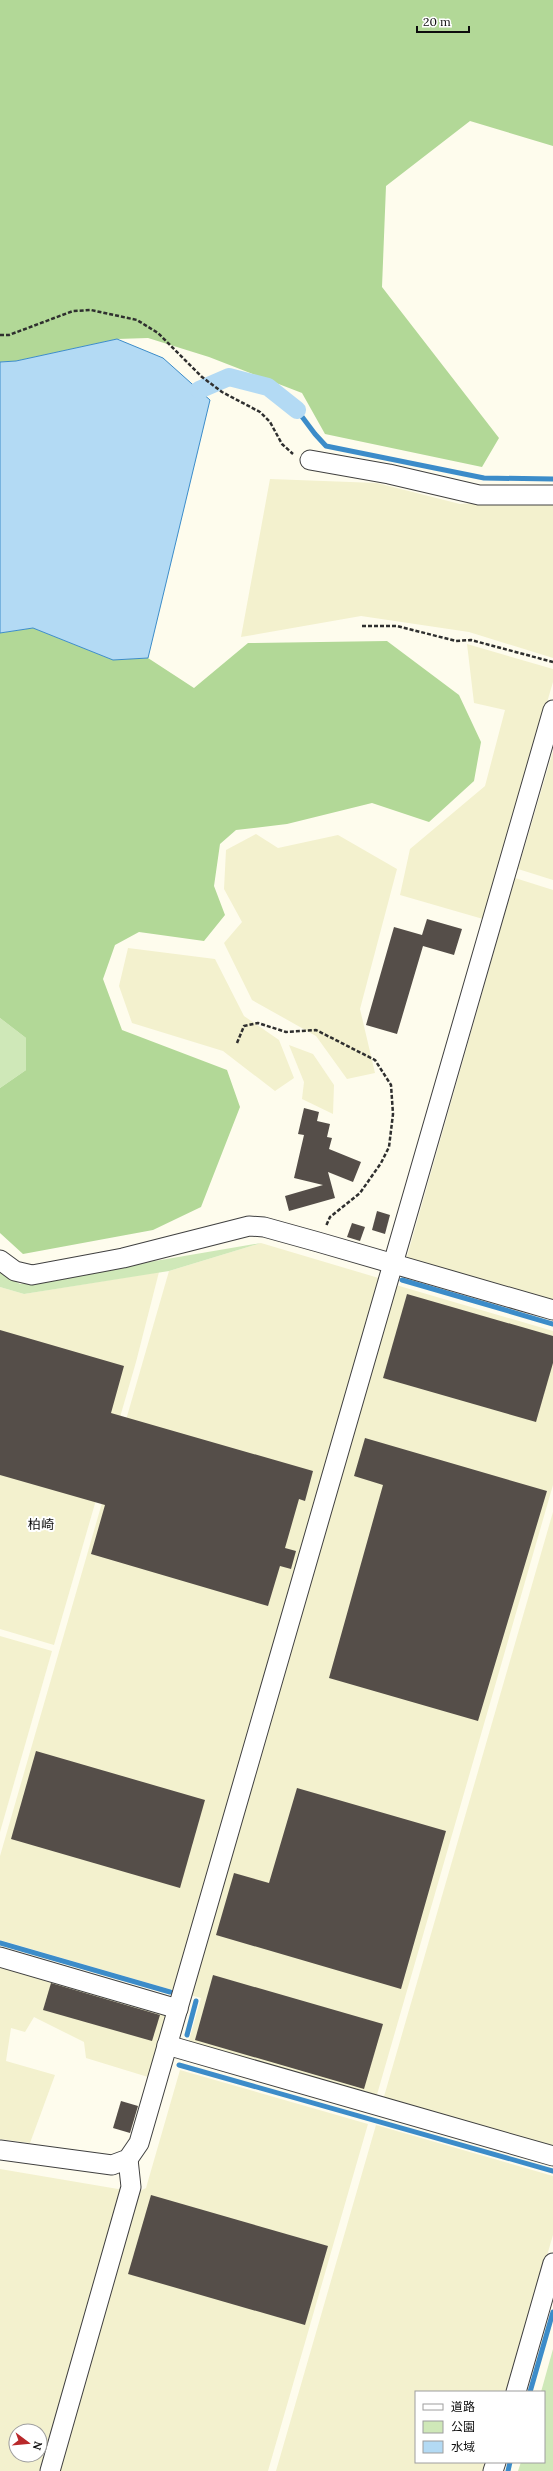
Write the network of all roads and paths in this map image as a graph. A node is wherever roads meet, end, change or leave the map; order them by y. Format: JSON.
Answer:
{"nodes":[{"id":1,"x":0,"y":334,"type":"edge"},
{"id":2,"x":310,"y":460,"type":"joint"},
{"id":3,"x":553,"y":495,"type":"edge"},
{"id":4,"x":362,"y":626,"type":"dead end"},
{"id":5,"x":553,"y":662,"type":"edge"},
{"id":6,"x":553,"y":710,"type":"edge"},
{"id":7,"x":237,"y":1043,"type":"dead end"},
{"id":8,"x":318,"y":1242,"type":"junction"},
{"id":9,"x":0,"y":1260,"type":"edge"},
{"id":10,"x":393,"y":1264,"type":"junction"},
{"id":11,"x":553,"y":1310,"type":"edge"},
{"id":12,"x":0,"y":1957,"type":"edge"},
{"id":13,"x":178,"y":2009,"type":"junction"},
{"id":14,"x":167,"y":2045,"type":"junction"},
{"id":15,"x":0,"y":2150,"type":"edge"},
{"id":16,"x":553,"y":2156,"type":"edge"},
{"id":17,"x":128,"y":2159,"type":"junction"},
{"id":18,"x":553,"y":2263,"type":"edge"},
{"id":19,"x":516,"y":2391,"type":"edge"},
{"id":20,"x":50,"y":2471,"type":"edge"}],
"edges":[{"from":1,"to":2,"type":"path"},
{"from":2,"to":3,"type":"street"},
{"from":4,"to":5,"type":"path"},
{"from":6,"to":10,"type":"street"},
{"from":7,"to":8,"type":"path"},
{"from":8,"to":9,"type":"street"},
{"from":8,"to":10,"type":"street"},
{"from":10,"to":11,"type":"street"},
{"from":10,"to":13,"type":"street"},
{"from":12,"to":13,"type":"street"},
{"from":13,"to":14,"type":"street"},
{"from":14,"to":16,"type":"street"},
{"from":14,"to":17,"type":"street"},
{"from":15,"to":17,"type":"street"},
{"from":17,"to":20,"type":"street"},
{"from":18,"to":19,"type":"street"}]}
